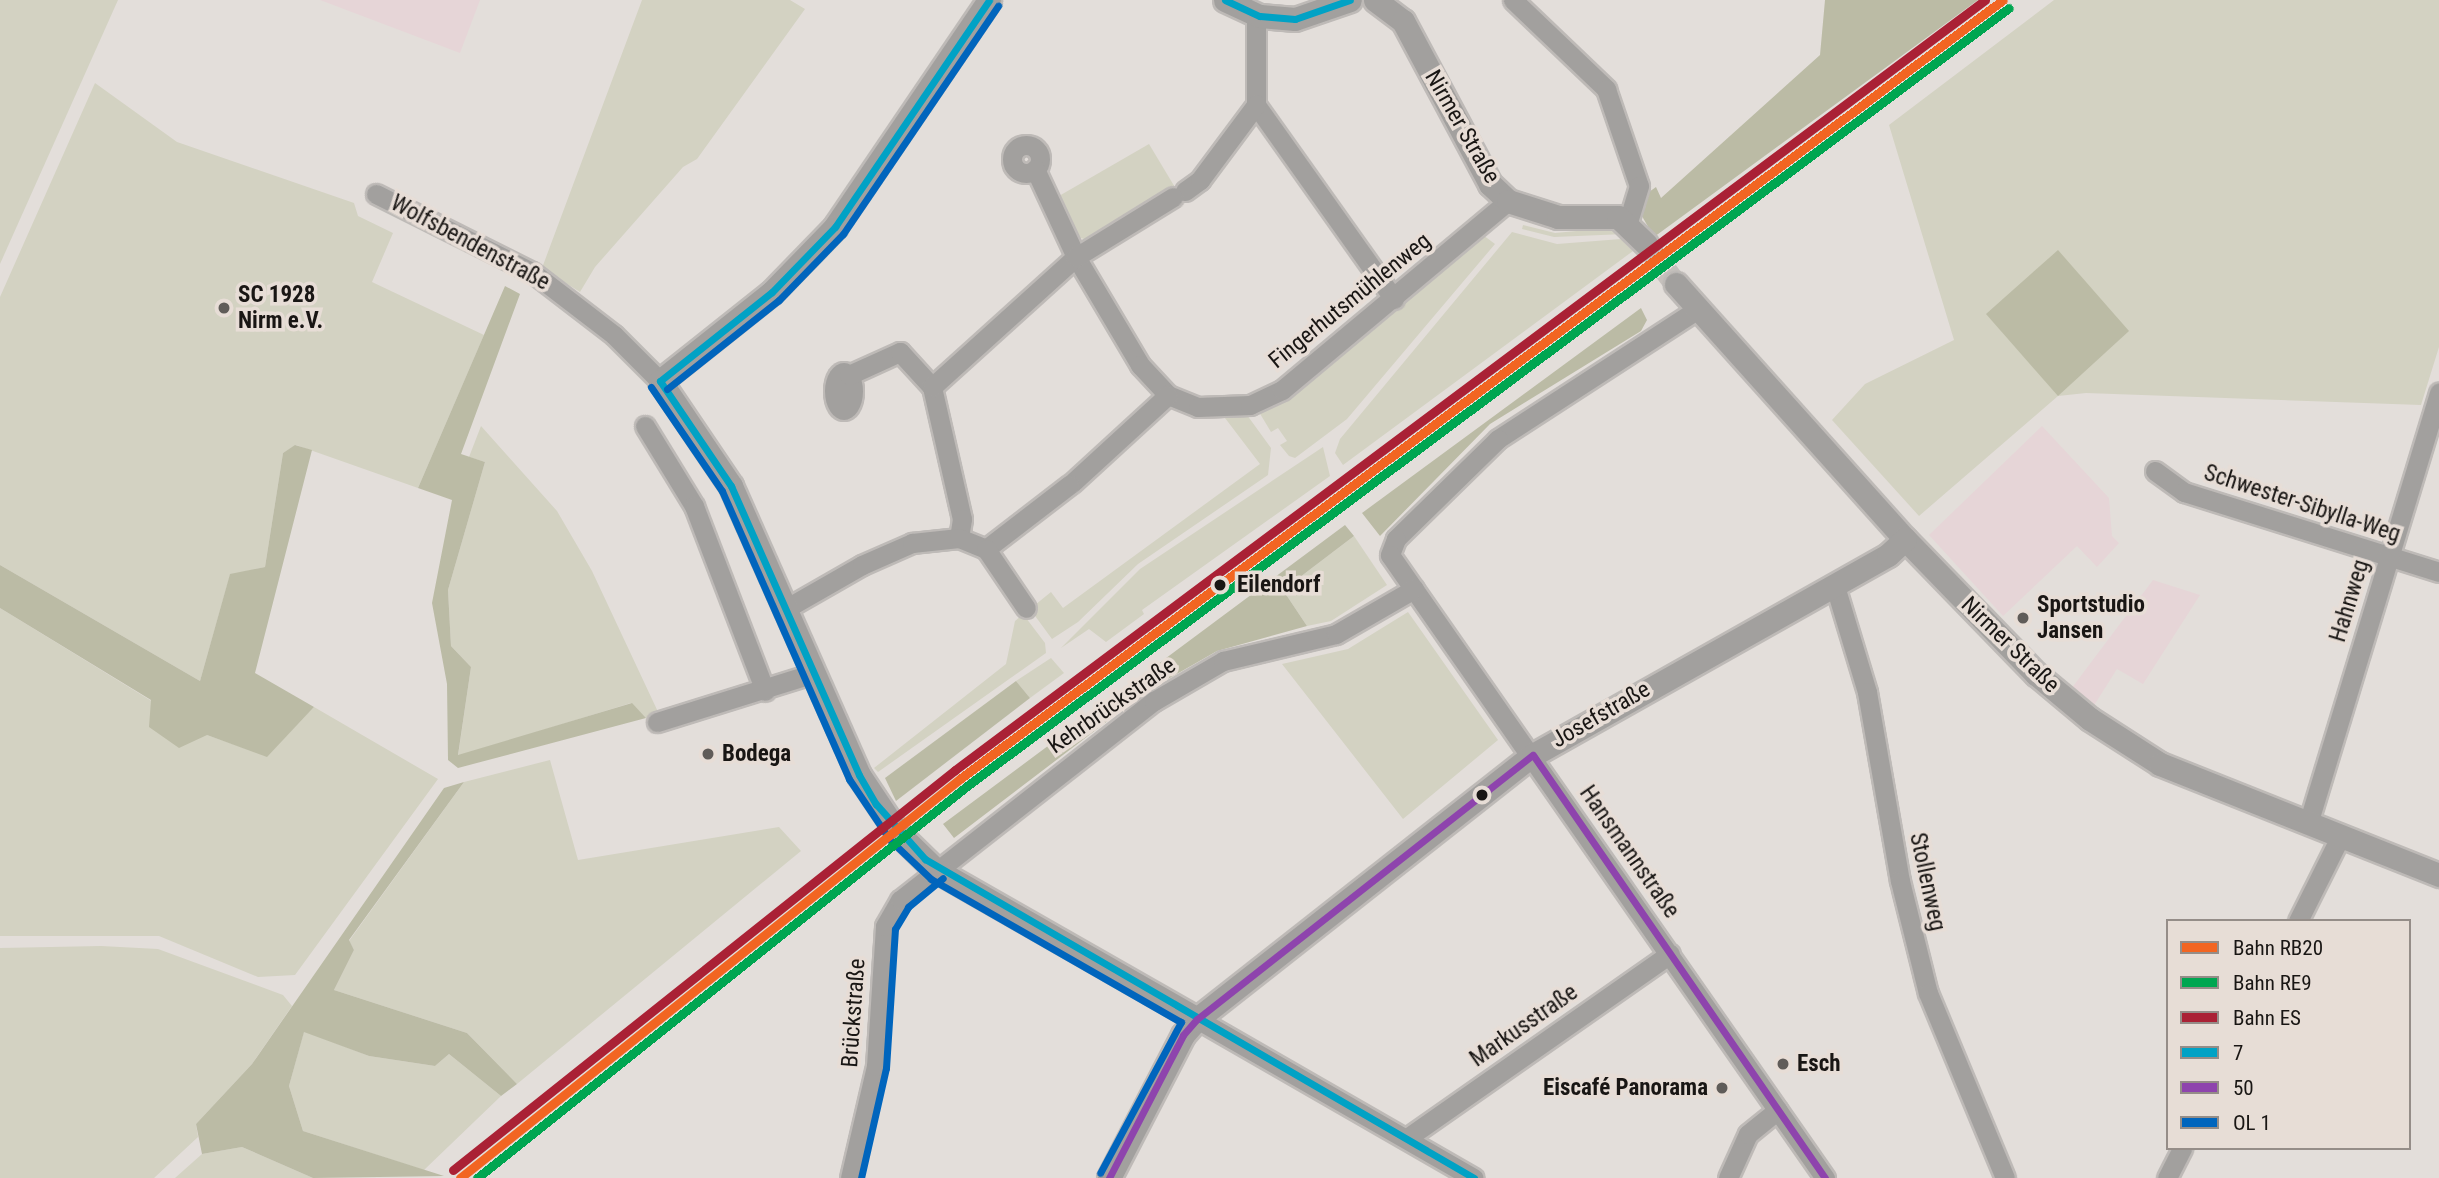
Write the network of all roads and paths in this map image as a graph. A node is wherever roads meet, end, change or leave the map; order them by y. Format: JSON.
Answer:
{"nodes":[{"id":1,"x":989,"y":0,"type":"edge"},
{"id":2,"x":1225,"y":0,"type":"edge"},
{"id":3,"x":1350,"y":0,"type":"edge"},
{"id":4,"x":1376,"y":0,"type":"edge"},
{"id":5,"x":1513,"y":0,"type":"edge"},
{"id":6,"x":1256,"y":15,"type":"junction"},
{"id":7,"x":1256,"y":105,"type":"junction"},
{"id":8,"x":1035,"y":169,"type":"dead end"},
{"id":9,"x":376,"y":194,"type":"dead end"},
{"id":10,"x":1507,"y":201,"type":"junction"},
{"id":11,"x":1628,"y":222,"type":"junction"},
{"id":12,"x":1646,"y":244,"type":"tunnel mouth"},
{"id":13,"x":1076,"y":257,"type":"junction"},
{"id":14,"x":1676,"y":284,"type":"tunnel mouth"},
{"id":15,"x":1394,"y":299,"type":"junction"},
{"id":16,"x":1698,"y":309,"type":"junction"},
{"id":17,"x":849,"y":375,"type":"dead end"},
{"id":18,"x":660,"y":382,"type":"junction"},
{"id":19,"x":932,"y":387,"type":"junction"},
{"id":20,"x":2439,"y":391,"type":"edge"},
{"id":21,"x":1168,"y":395,"type":"junction"},
{"id":22,"x":645,"y":426,"type":"dead end"},
{"id":23,"x":2155,"y":471,"type":"dead end"},
{"id":24,"x":959,"y":538,"type":"junction"},
{"id":25,"x":1905,"y":540,"type":"junction"},
{"id":26,"x":986,"y":549,"type":"junction"},
{"id":27,"x":2389,"y":557,"type":"junction"},
{"id":28,"x":2439,"y":572,"type":"edge"},
{"id":29,"x":1835,"y":586,"type":"junction"},
{"id":30,"x":1414,"y":589,"type":"junction"},
{"id":31,"x":787,"y":608,"type":"junction"},
{"id":32,"x":1026,"y":608,"type":"dead end"},
{"id":33,"x":814,"y":673,"type":"junction"},
{"id":34,"x":765,"y":691,"type":"junction"},
{"id":35,"x":657,"y":722,"type":"dead end"},
{"id":36,"x":1533,"y":755,"type":"junction"},
{"id":37,"x":2308,"y":824,"type":"junction"},
{"id":38,"x":2340,"y":837,"type":"junction"},
{"id":39,"x":930,"y":865,"type":"junction"},
{"id":40,"x":2439,"y":875,"type":"edge"},
{"id":41,"x":2299,"y":919,"type":"edge"},
{"id":42,"x":1670,"y":954,"type":"junction"},
{"id":43,"x":1197,"y":1019,"type":"junction"},
{"id":44,"x":1777,"y":1110,"type":"junction"},
{"id":45,"x":1407,"y":1138,"type":"junction"},
{"id":46,"x":2181,"y":1150,"type":"edge"},
{"id":47,"x":850,"y":1178,"type":"edge"},
{"id":48,"x":1109,"y":1178,"type":"edge"},
{"id":49,"x":1474,"y":1178,"type":"edge"},
{"id":50,"x":1728,"y":1178,"type":"edge"},
{"id":51,"x":1825,"y":1178,"type":"edge"},
{"id":52,"x":2005,"y":1178,"type":"edge"},
{"id":53,"x":2166,"y":1178,"type":"edge"}],
"edges":[{"from":1,"to":18,"type":"street"},
{"from":2,"to":6,"type":"street"},
{"from":3,"to":6,"type":"street"},
{"from":4,"to":10,"type":"street","name":"Nirmer Straße"},
{"from":5,"to":11,"type":"street"},
{"from":6,"to":7,"type":"street"},
{"from":7,"to":13,"type":"street"},
{"from":7,"to":15,"type":"street"},
{"from":8,"to":13,"type":"street","name":"Fingerhutsmühlenweg"},
{"from":9,"to":18,"type":"street","name":"Wolfsbendenstraße"},
{"from":10,"to":11,"type":"street","name":"Nirmer Straße"},
{"from":10,"to":15,"type":"street","name":"Fingerhutsmühlenweg"},
{"from":11,"to":12,"type":"street"},
{"from":13,"to":19,"type":"street"},
{"from":13,"to":21,"type":"street","name":"Fingerhutsmühlenweg"},
{"from":14,"to":16,"type":"street","name":"Nirmer Straße"},
{"from":15,"to":21,"type":"street","name":"Fingerhutsmühlenweg"},
{"from":16,"to":25,"type":"street","name":"Nirmer Straße"},
{"from":16,"to":30,"type":"street","name":"Hansmannstraße"},
{"from":17,"to":19,"type":"street"},
{"from":18,"to":31,"type":"street","name":"Wolfsbendenstraße"},
{"from":19,"to":24,"type":"street"},
{"from":20,"to":27,"type":"street","name":"Hahnweg"},
{"from":21,"to":26,"type":"street"},
{"from":22,"to":34,"type":"street"},
{"from":23,"to":27,"type":"street","name":"Schwester-Sibylla-Weg"},
{"from":24,"to":26,"type":"street"},
{"from":24,"to":31,"type":"street"},
{"from":25,"to":29,"type":"street","name":"Josefstraße"},
{"from":25,"to":37,"type":"street","name":"Nirmer Straße"},
{"from":26,"to":32,"type":"street"},
{"from":27,"to":28,"type":"street","name":"Schwester-Sibylla-Weg"},
{"from":27,"to":37,"type":"street","name":"Hahnweg"},
{"from":29,"to":36,"type":"street","name":"Josefstraße"},
{"from":29,"to":52,"type":"street","name":"Stollenweg"},
{"from":30,"to":36,"type":"street","name":"Hansmannstraße"},
{"from":30,"to":39,"type":"street","name":"Kehrbrückstraße"},
{"from":31,"to":33,"type":"street","name":"Wolfsbendenstraße"},
{"from":33,"to":34,"type":"street"},
{"from":33,"to":39,"type":"street","name":"Wolfsbendenstraße"},
{"from":34,"to":35,"type":"street"},
{"from":36,"to":42,"type":"street","name":"Hansmannstraße"},
{"from":36,"to":43,"type":"street","name":"Josefstraße"},
{"from":37,"to":38,"type":"street","name":"Nirmer Straße"},
{"from":38,"to":40,"type":"street","name":"Nirmer Straße"},
{"from":38,"to":41,"type":"street"},
{"from":39,"to":43,"type":"street","name":"Wolfsbendenstraße"},
{"from":39,"to":47,"type":"street","name":"Brückstraße"},
{"from":42,"to":44,"type":"street","name":"Hansmannstraße"},
{"from":42,"to":45,"type":"street","name":"Markusstraße"},
{"from":43,"to":45,"type":"street"},
{"from":43,"to":48,"type":"street","name":"Josefstraße"},
{"from":44,"to":50,"type":"street"},
{"from":44,"to":51,"type":"street","name":"Hansmannstraße"},
{"from":45,"to":49,"type":"street"},
{"from":46,"to":53,"type":"street"}]}
